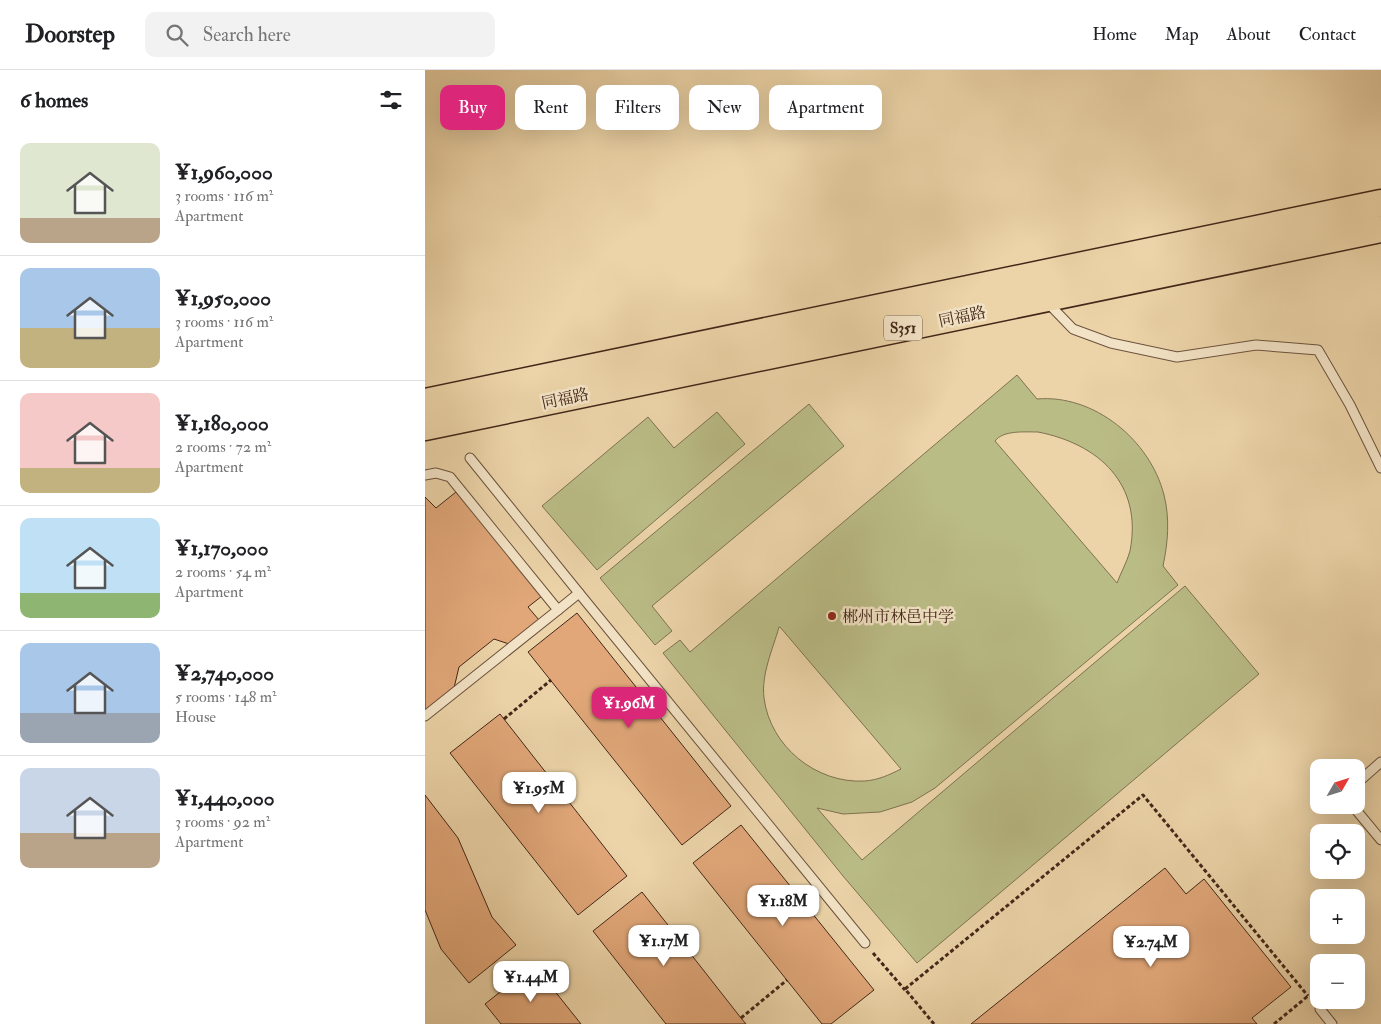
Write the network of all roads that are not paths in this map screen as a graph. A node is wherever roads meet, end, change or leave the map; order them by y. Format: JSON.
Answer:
{"nodes":[{"id":1,"x":1381,"y":203,"type":"edge"},
{"id":2,"x":1381,"y":229,"type":"edge"},
{"id":3,"x":1044,"y":299,"type":"junction"},
{"id":4,"x":425,"y":402,"type":"edge"},
{"id":5,"x":425,"y":427,"type":"edge"},
{"id":6,"x":470,"y":458,"type":"dead end"},
{"id":7,"x":1381,"y":468,"type":"edge"},
{"id":8,"x":425,"y":475,"type":"edge"},
{"id":9,"x":579,"y":593,"type":"junction"},
{"id":10,"x":558,"y":610,"type":"junction"},
{"id":11,"x":425,"y":716,"type":"edge"},
{"id":12,"x":1381,"y":762,"type":"edge"},
{"id":13,"x":1365,"y":776,"type":"edge"},
{"id":14,"x":1359,"y":814,"type":"edge"},
{"id":15,"x":1381,"y":840,"type":"edge"},
{"id":16,"x":865,"y":943,"type":"road end"},
{"id":17,"x":1320,"y":1009,"type":"dead end"},
{"id":18,"x":1332,"y":1024,"type":"edge"}],
"edges":[{"from":1,"to":4,"type":"main road","name":"同福路","number":"S351"},
{"from":2,"to":3,"type":"main road","name":"同福路","number":"S351"},
{"from":3,"to":5,"type":"main road","name":"同福路","number":"S351"},
{"from":3,"to":7,"type":"lane"},
{"from":6,"to":9,"type":"lane"},
{"from":8,"to":10,"type":"lane"},
{"from":9,"to":10,"type":"lane"},
{"from":9,"to":16,"type":"lane"},
{"from":10,"to":11,"type":"lane"},
{"from":12,"to":13,"type":"lane"},
{"from":14,"to":15,"type":"lane"},
{"from":17,"to":18,"type":"lane"}]}
